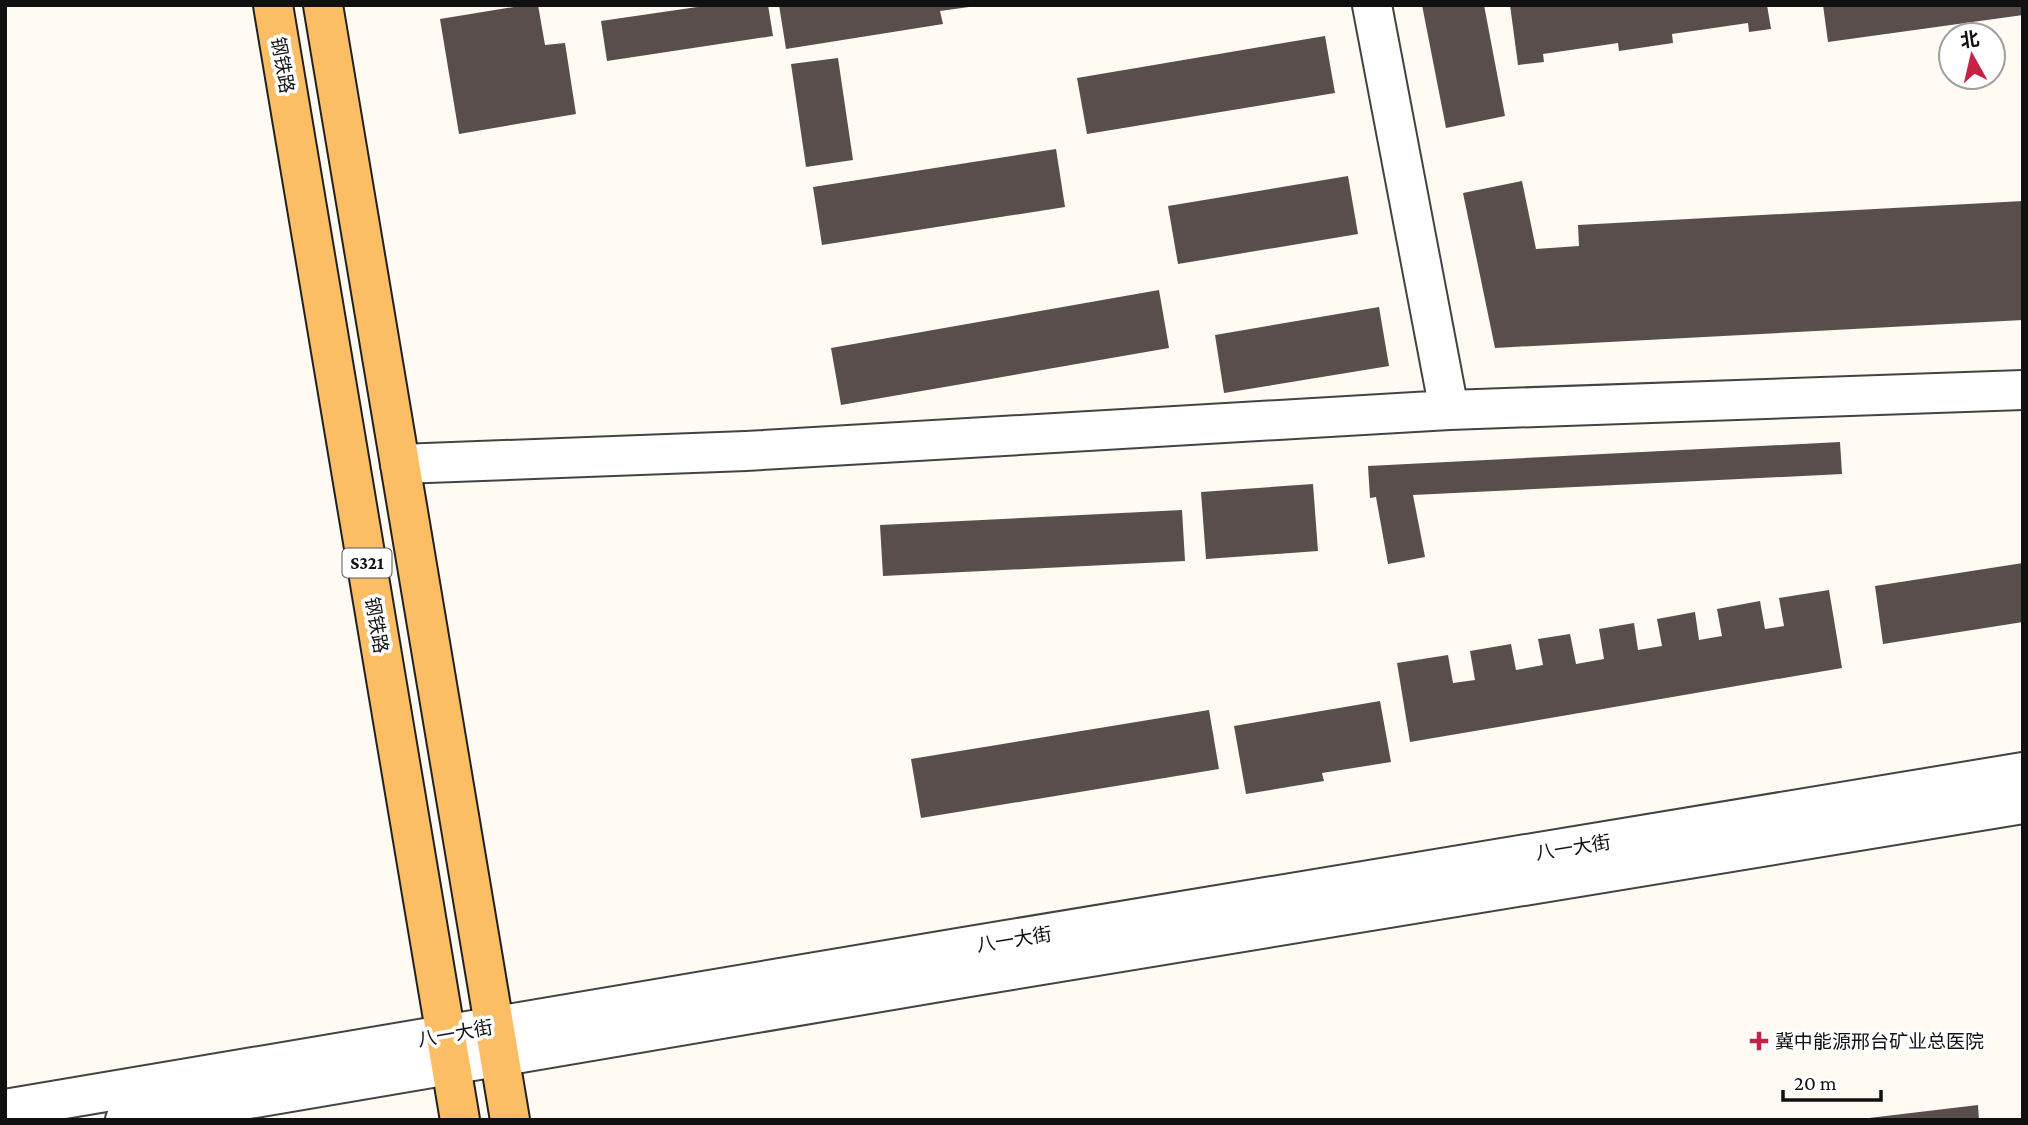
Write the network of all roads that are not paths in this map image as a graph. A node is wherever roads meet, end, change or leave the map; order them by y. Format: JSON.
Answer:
{"nodes":[{"id":1,"x":273,"y":5,"type":"edge"},
{"id":2,"x":323,"y":5,"type":"edge"},
{"id":3,"x":1372,"y":5,"type":"edge"},
{"id":4,"x":2023,"y":390,"type":"edge"},
{"id":5,"x":1449,"y":410,"type":"junction"},
{"id":6,"x":400,"y":464,"type":"junction"},
{"id":7,"x":2023,"y":772,"type":"edge"},
{"id":8,"x":2023,"y":804,"type":"edge"},
{"id":9,"x":497,"y":1041,"type":"junction"},
{"id":10,"x":449,"y":1050,"type":"junction"},
{"id":11,"x":5,"y":1109,"type":"edge"},
{"id":12,"x":125,"y":1120,"type":"edge"},
{"id":13,"x":460,"y":1120,"type":"edge"},
{"id":14,"x":510,"y":1120,"type":"edge"}],
"edges":[{"from":1,"to":10,"type":"main road","name":"钢铁路","number":"S321"},
{"from":2,"to":6,"type":"main road","number":"S321"},
{"from":3,"to":5,"type":"street"},
{"from":4,"to":5,"type":"street"},
{"from":5,"to":6,"type":"street"},
{"from":6,"to":9,"type":"main road","number":"S321"},
{"from":7,"to":9,"type":"street","name":"八一大街"},
{"from":8,"to":9,"type":"street","name":"八一大街"},
{"from":9,"to":10,"type":"street","name":"八一大街"},
{"from":9,"to":14,"type":"main road","number":"S321"},
{"from":10,"to":11,"type":"street","name":"八一大街"},
{"from":10,"to":12,"type":"street","name":"八一大街"},
{"from":10,"to":13,"type":"main road","name":"钢铁路","number":"S321"}]}
